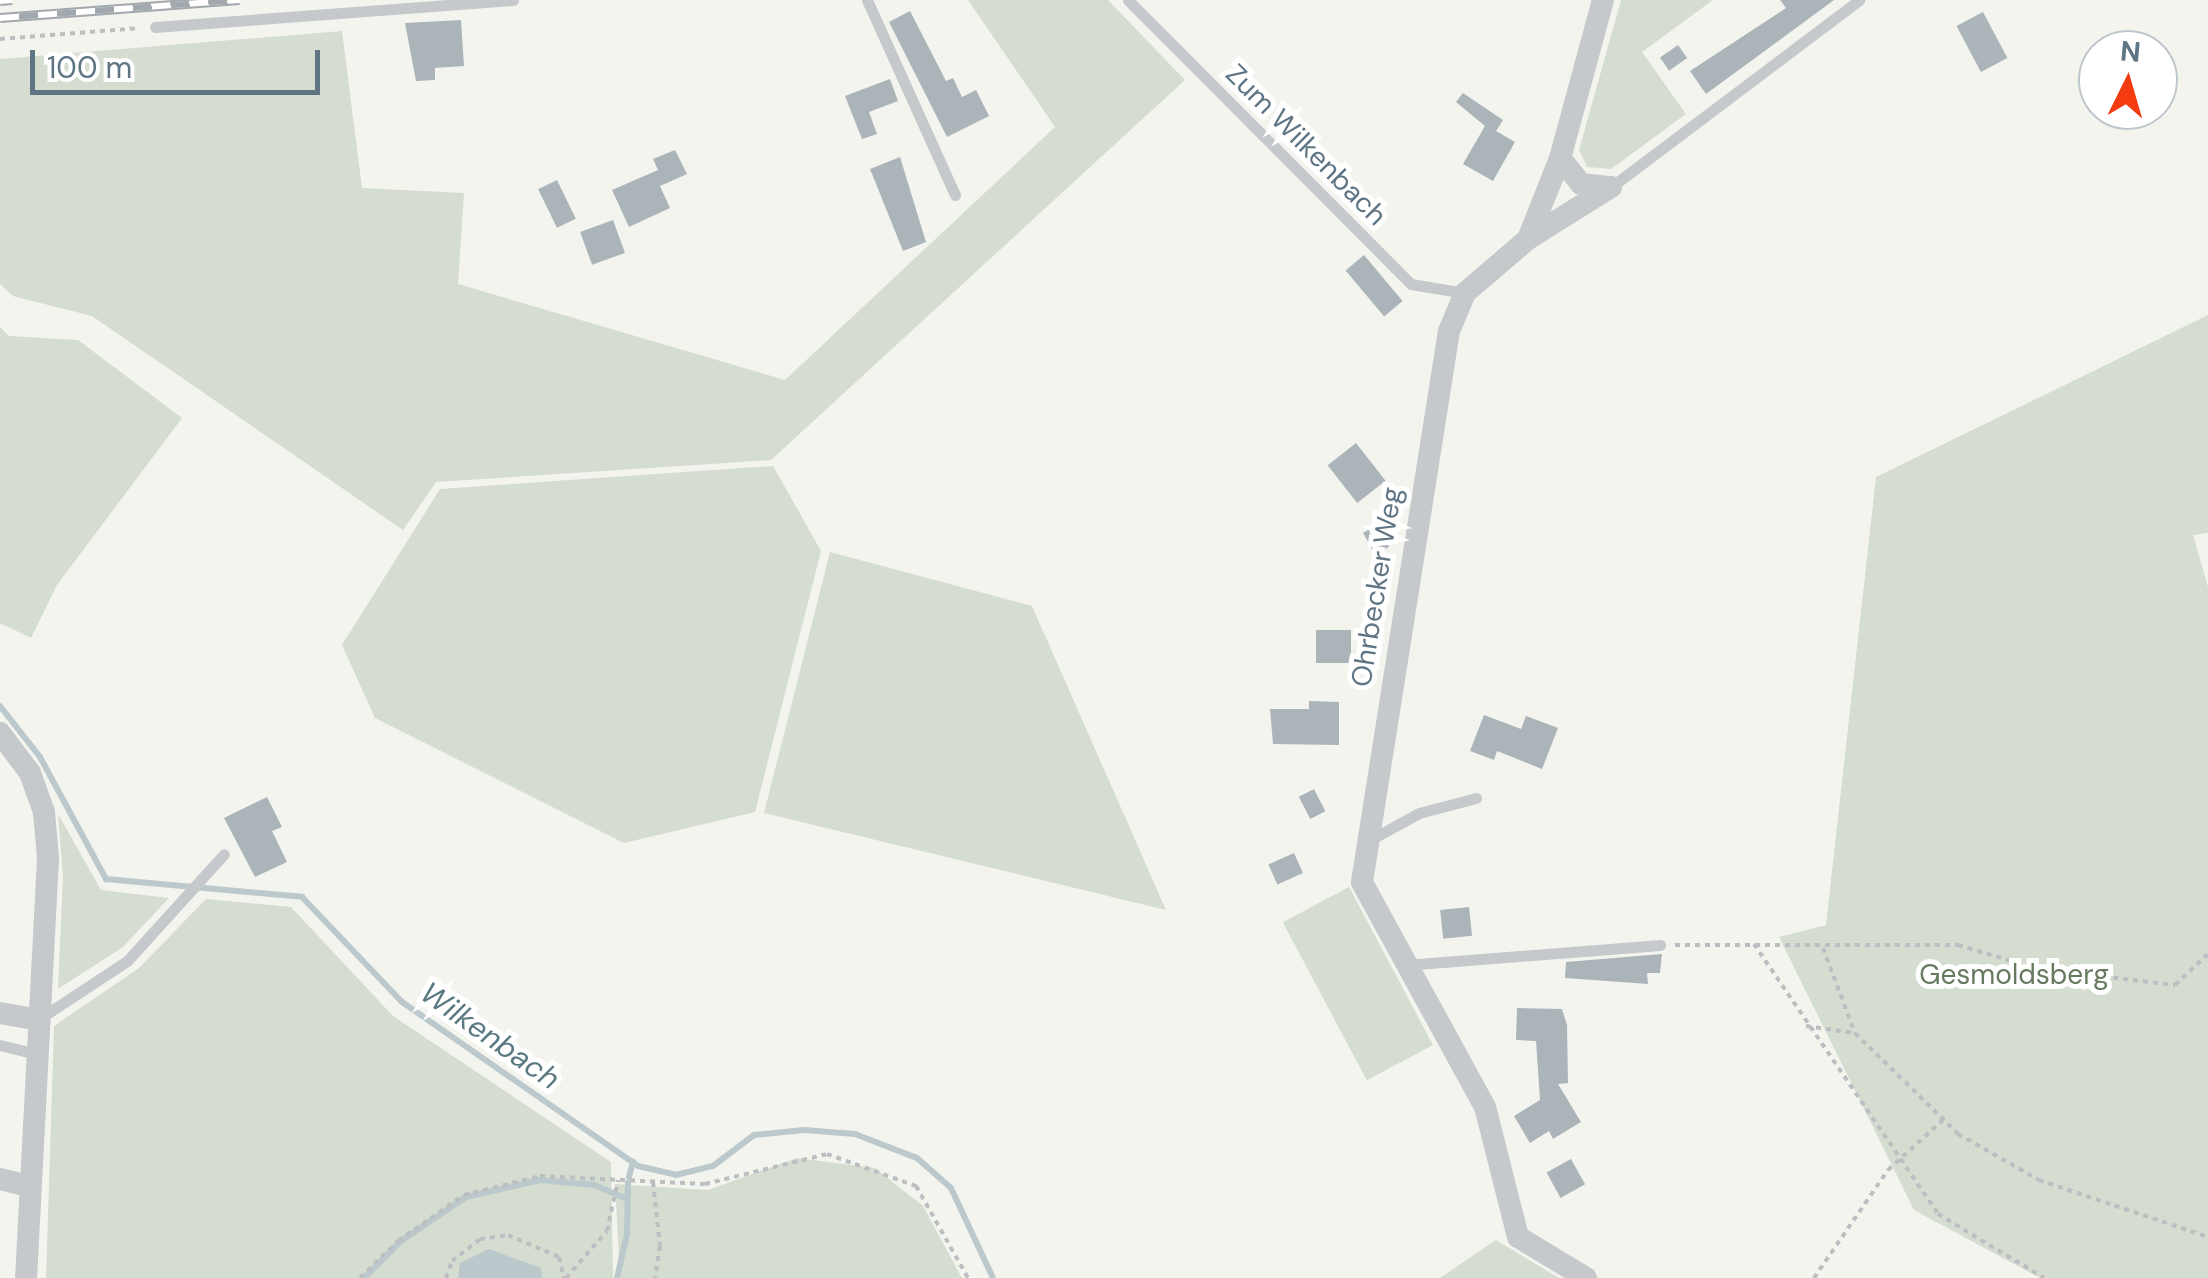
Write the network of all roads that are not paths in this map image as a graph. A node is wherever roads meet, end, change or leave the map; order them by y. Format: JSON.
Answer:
{"nodes":[{"id":1,"x":513,"y":0,"type":"edge"},
{"id":2,"x":868,"y":0,"type":"edge"},
{"id":3,"x":1128,"y":0,"type":"edge"},
{"id":4,"x":1603,"y":0,"type":"edge"},
{"id":5,"x":1859,"y":0,"type":"edge"},
{"id":6,"x":155,"y":27,"type":"road end"},
{"id":7,"x":1560,"y":158,"type":"junction"},
{"id":8,"x":1611,"y":186,"type":"junction"},
{"id":9,"x":955,"y":195,"type":"dead end"},
{"id":10,"x":1528,"y":240,"type":"junction"},
{"id":11,"x":1466,"y":293,"type":"junction"},
{"id":12,"x":0,"y":733,"type":"edge"},
{"id":13,"x":1476,"y":798,"type":"dead end"},
{"id":14,"x":1368,"y":841,"type":"junction"},
{"id":15,"x":224,"y":854,"type":"dead end"},
{"id":16,"x":1660,"y":945,"type":"road end"},
{"id":17,"x":1405,"y":964,"type":"junction"},
{"id":18,"x":0,"y":1012,"type":"edge"},
{"id":19,"x":38,"y":1020,"type":"junction"},
{"id":20,"x":0,"y":1045,"type":"edge"},
{"id":21,"x":36,"y":1054,"type":"junction"},
{"id":22,"x":0,"y":1179,"type":"edge"},
{"id":23,"x":29,"y":1186,"type":"junction"},
{"id":24,"x":26,"y":1278,"type":"edge"},
{"id":25,"x":1586,"y":1278,"type":"edge"}],
"edges":[{"from":1,"to":6,"type":"lane"},
{"from":2,"to":9,"type":"lane"},
{"from":3,"to":11,"type":"lane","name":"Zum Wilkenbach"},
{"from":4,"to":7,"type":"street"},
{"from":5,"to":8,"type":"lane"},
{"from":7,"to":8,"type":"street"},
{"from":7,"to":10,"type":"street"},
{"from":8,"to":10,"type":"street"},
{"from":10,"to":11,"type":"street"},
{"from":11,"to":14,"type":"street","name":"Ohrbecker Weg"},
{"from":12,"to":19,"type":"street"},
{"from":13,"to":14,"type":"lane"},
{"from":14,"to":17,"type":"street","name":"Ohrbecker Weg"},
{"from":15,"to":19,"type":"lane"},
{"from":16,"to":17,"type":"lane"},
{"from":17,"to":25,"type":"street","name":"Ohrbecker Weg"},
{"from":18,"to":19,"type":"street"},
{"from":19,"to":21,"type":"street"},
{"from":20,"to":21,"type":"lane"},
{"from":21,"to":23,"type":"street"},
{"from":22,"to":23,"type":"street"},
{"from":23,"to":24,"type":"street"}]}
